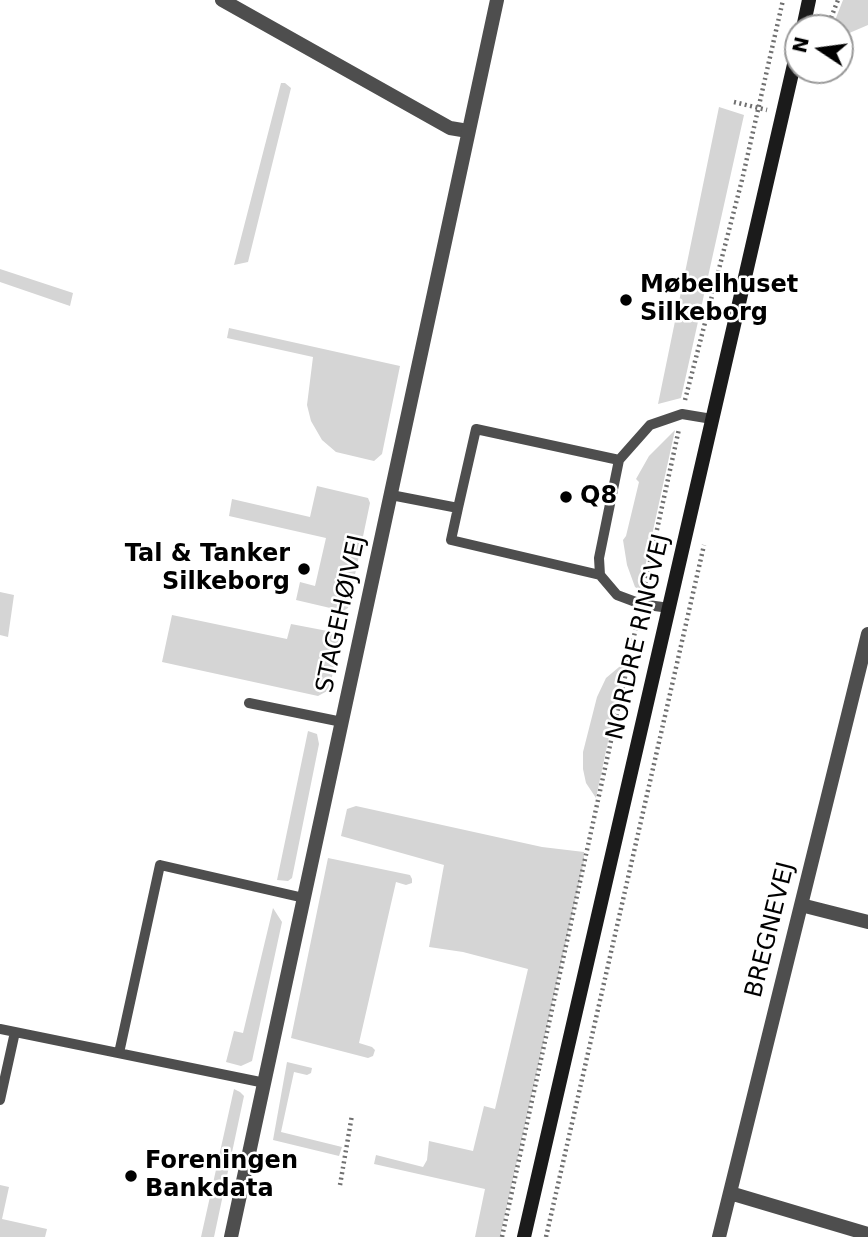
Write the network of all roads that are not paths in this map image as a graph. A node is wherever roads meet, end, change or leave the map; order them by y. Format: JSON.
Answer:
{"nodes":[{"id":1,"x":222,"y":0,"type":"edge"},
{"id":2,"x":497,"y":0,"type":"edge"},
{"id":3,"x":789,"y":84,"type":"edge"},
{"id":4,"x":468,"y":131,"type":"junction"},
{"id":5,"x":712,"y":419,"type":"junction"},
{"id":6,"x":619,"y":460,"type":"junction"},
{"id":7,"x":391,"y":495,"type":"junction"},
{"id":8,"x":458,"y":508,"type":"junction"},
{"id":9,"x":600,"y":575,"type":"junction"},
{"id":10,"x":669,"y":608,"type":"junction"},
{"id":11,"x":868,"y":634,"type":"edge"},
{"id":12,"x":249,"y":703,"type":"dead end"},
{"id":13,"x":342,"y":722,"type":"junction"},
{"id":14,"x":304,"y":898,"type":"junction"},
{"id":15,"x":801,"y":905,"type":"junction"},
{"id":16,"x":868,"y":922,"type":"edge"},
{"id":17,"x":0,"y":1029,"type":"edge"},
{"id":18,"x":15,"y":1032,"type":"junction"},
{"id":19,"x":119,"y":1053,"type":"junction"},
{"id":20,"x":265,"y":1083,"type":"junction"},
{"id":21,"x":0,"y":1100,"type":"edge"},
{"id":22,"x":730,"y":1193,"type":"junction"},
{"id":23,"x":868,"y":1234,"type":"edge"},
{"id":24,"x":231,"y":1237,"type":"edge"},
{"id":25,"x":524,"y":1237,"type":"edge"},
{"id":26,"x":719,"y":1237,"type":"edge"}],
"edges":[{"from":1,"to":4,"type":"street"},
{"from":2,"to":4,"type":"street","name":"STAGEHØJVEJ"},
{"from":3,"to":5,"type":"main road","name":"NORDRE RINGVEJ"},
{"from":4,"to":7,"type":"street","name":"STAGEHØJVEJ"},
{"from":5,"to":6,"type":"lane"},
{"from":5,"to":10,"type":"main road","name":"NORDRE RINGVEJ"},
{"from":6,"to":8,"type":"lane"},
{"from":6,"to":9,"type":"lane"},
{"from":7,"to":8,"type":"lane"},
{"from":7,"to":13,"type":"street","name":"STAGEHØJVEJ"},
{"from":8,"to":9,"type":"lane"},
{"from":9,"to":10,"type":"lane"},
{"from":10,"to":25,"type":"main road","name":"NORDRE RINGVEJ"},
{"from":11,"to":15,"type":"street","name":"BREGNEVEJ"},
{"from":12,"to":13,"type":"lane"},
{"from":13,"to":14,"type":"street","name":"STAGEHØJVEJ"},
{"from":14,"to":19,"type":"lane"},
{"from":14,"to":20,"type":"street","name":"STAGEHØJVEJ"},
{"from":15,"to":16,"type":"street"},
{"from":15,"to":22,"type":"street","name":"BREGNEVEJ"},
{"from":17,"to":18,"type":"lane"},
{"from":18,"to":19,"type":"lane"},
{"from":18,"to":21,"type":"lane"},
{"from":19,"to":20,"type":"lane"},
{"from":20,"to":24,"type":"street","name":"STAGEHØJVEJ"},
{"from":22,"to":23,"type":"street"},
{"from":22,"to":26,"type":"street","name":"BREGNEVEJ"}]}
